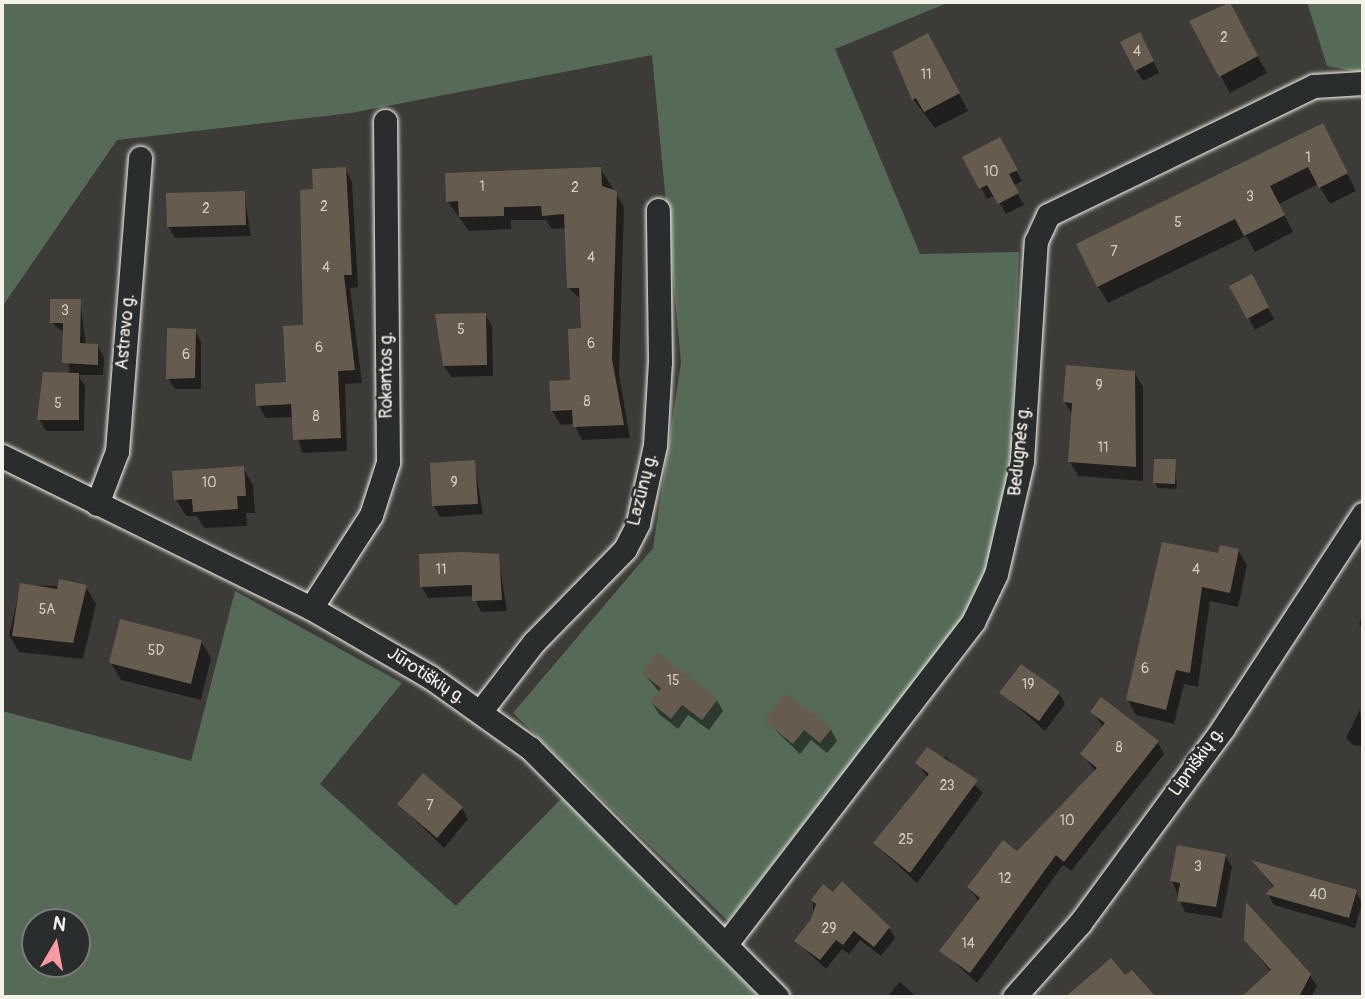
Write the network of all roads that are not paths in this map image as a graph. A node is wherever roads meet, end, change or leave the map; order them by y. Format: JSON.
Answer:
{"nodes":[{"id":1,"x":1363,"y":83,"type":"edge"},
{"id":2,"x":385,"y":121,"type":"dead end"},
{"id":3,"x":140,"y":158,"type":"dead end"},
{"id":4,"x":659,"y":210,"type":"dead end"},
{"id":5,"x":2,"y":456,"type":"edge"},
{"id":6,"x":97,"y":504,"type":"junction"},
{"id":7,"x":1363,"y":514,"type":"edge"},
{"id":8,"x":311,"y":608,"type":"junction"},
{"id":9,"x":480,"y":712,"type":"junction"},
{"id":10,"x":726,"y":944,"type":"junction"},
{"id":11,"x":777,"y":997,"type":"edge"},
{"id":12,"x":1014,"y":997,"type":"edge"}],
"edges":[{"from":1,"to":10,"type":"street","name":"Bedugnės g."},
{"from":2,"to":8,"type":"street","name":"Rokantos g."},
{"from":3,"to":6,"type":"street","name":"Astravo g."},
{"from":4,"to":9,"type":"street","name":"Lazūnų g."},
{"from":5,"to":6,"type":"street","name":"Jūrotiškių g."},
{"from":6,"to":8,"type":"street","name":"Jūrotiškių g."},
{"from":7,"to":12,"type":"street","name":"Lipniškių g."},
{"from":8,"to":9,"type":"street","name":"Jūrotiškių g."},
{"from":9,"to":10,"type":"street","name":"Jūrotiškių g."},
{"from":10,"to":11,"type":"street","name":"Jūrotiškių g."}]}
